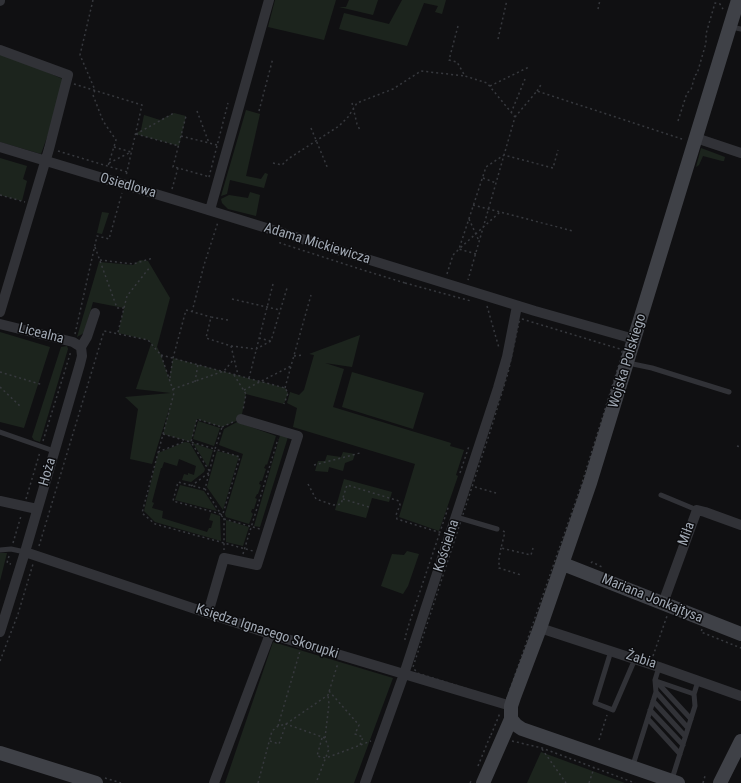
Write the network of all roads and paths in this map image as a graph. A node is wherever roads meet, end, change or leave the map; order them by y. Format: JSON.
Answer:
{"nodes":[{"id":1,"x":93,"y":0,"type":"edge"},
{"id":2,"x":269,"y":0,"type":"edge"},
{"id":3,"x":507,"y":0,"type":"edge"},
{"id":4,"x":600,"y":0,"type":"edge"},
{"id":5,"x":738,"y":0,"type":"edge"},
{"id":6,"x":598,"y":9,"type":"dead end"},
{"id":7,"x":723,"y":9,"type":"dead end"},
{"id":8,"x":458,"y":26,"type":"dead end"},
{"id":9,"x":736,"y":28,"type":"edge"},
{"id":10,"x":498,"y":39,"type":"dead end"},
{"id":11,"x":0,"y":50,"type":"edge"},
{"id":12,"x":273,"y":58,"type":"dead end"},
{"id":13,"x":529,"y":67,"type":"dead end"},
{"id":14,"x":465,"y":76,"type":"junction"},
{"id":15,"x":525,"y":79,"type":"dead end"},
{"id":16,"x":67,"y":81,"type":"junction"},
{"id":17,"x":542,"y":83,"type":"dead end"},
{"id":18,"x":490,"y":86,"type":"junction"},
{"id":19,"x":95,"y":90,"type":"junction"},
{"id":20,"x":537,"y":91,"type":"junction"},
{"id":21,"x":228,"y":102,"type":"dead end"},
{"id":22,"x":352,"y":104,"type":"dead end"},
{"id":23,"x":354,"y":109,"type":"junction"},
{"id":24,"x":196,"y":111,"type":"dead end"},
{"id":25,"x":259,"y":111,"type":"dead end"},
{"id":26,"x":174,"y":113,"type":"dead end"},
{"id":27,"x":512,"y":113,"type":"junction"},
{"id":28,"x":186,"y":116,"type":"dead end"},
{"id":29,"x":515,"y":117,"type":"junction"},
{"id":30,"x":678,"y":121,"type":"dead end"},
{"id":31,"x":310,"y":128,"type":"dead end"},
{"id":32,"x":360,"y":130,"type":"dead end"},
{"id":33,"x":136,"y":134,"type":"junction"},
{"id":34,"x":181,"y":136,"type":"junction"},
{"id":35,"x":689,"y":139,"type":"junction"},
{"id":36,"x":316,"y":141,"type":"junction"},
{"id":37,"x":209,"y":143,"type":"junction"},
{"id":38,"x":217,"y":145,"type":"junction"},
{"id":39,"x":179,"y":146,"type":"junction"},
{"id":40,"x":114,"y":147,"type":"junction"},
{"id":41,"x":0,"y":148,"type":"edge"},
{"id":42,"x":49,"y":149,"type":"junction"},
{"id":43,"x":558,"y":150,"type":"dead end"},
{"id":44,"x":131,"y":152,"type":"junction"},
{"id":45,"x":741,"y":153,"type":"edge"},
{"id":46,"x":504,"y":155,"type":"junction"},
{"id":47,"x":45,"y":161,"type":"junction"},
{"id":48,"x":109,"y":163,"type":"junction"},
{"id":49,"x":273,"y":163,"type":"dead end"},
{"id":50,"x":108,"y":166,"type":"junction"},
{"id":51,"x":178,"y":168,"type":"junction"},
{"id":52,"x":328,"y":169,"type":"dead end"},
{"id":53,"x":127,"y":172,"type":"junction"},
{"id":54,"x":209,"y":177,"type":"junction"},
{"id":55,"x":482,"y":178,"type":"junction"},
{"id":56,"x":219,"y":180,"type":"junction"},
{"id":57,"x":496,"y":183,"type":"junction"},
{"id":58,"x":124,"y":185,"type":"junction"},
{"id":59,"x":0,"y":195,"type":"edge"},
{"id":60,"x":170,"y":198,"type":"junction"},
{"id":61,"x":32,"y":205,"type":"junction"},
{"id":62,"x":473,"y":205,"type":"junction"},
{"id":63,"x":210,"y":210,"type":"junction"},
{"id":64,"x":488,"y":210,"type":"junction"},
{"id":65,"x":500,"y":212,"type":"junction"},
{"id":66,"x":229,"y":217,"type":"junction"},
{"id":67,"x":469,"y":219,"type":"junction"},
{"id":68,"x":483,"y":227,"type":"junction"},
{"id":69,"x":573,"y":232,"type":"dead end"},
{"id":70,"x":476,"y":234,"type":"junction"},
{"id":71,"x":479,"y":242,"type":"junction"},
{"id":72,"x":95,"y":246,"type":"junction"},
{"id":73,"x":459,"y":249,"type":"junction"},
{"id":74,"x":476,"y":254,"type":"junction"},
{"id":75,"x":153,"y":258,"type":"dead end"},
{"id":76,"x":100,"y":260,"type":"junction"},
{"id":77,"x":150,"y":267,"type":"dead end"},
{"id":78,"x":405,"y":283,"type":"dead end"},
{"id":79,"x":444,"y":283,"type":"junction"},
{"id":80,"x":273,"y":284,"type":"dead end"},
{"id":81,"x":287,"y":288,"type":"dead end"},
{"id":82,"x":466,"y":290,"type":"junction"},
{"id":83,"x":311,"y":295,"type":"dead end"},
{"id":84,"x":232,"y":298,"type":"dead end"},
{"id":85,"x":471,"y":302,"type":"dead end"},
{"id":86,"x":484,"y":305,"type":"dead end"},
{"id":87,"x":517,"y":306,"type":"junction"},
{"id":88,"x":267,"y":307,"type":"junction"},
{"id":89,"x":124,"y":308,"type":"junction"},
{"id":90,"x":280,"y":310,"type":"junction"},
{"id":91,"x":0,"y":312,"type":"edge"},
{"id":92,"x":192,"y":312,"type":"junction"},
{"id":93,"x":95,"y":313,"type":"dead end"},
{"id":94,"x":211,"y":317,"type":"junction"},
{"id":95,"x":518,"y":319,"type":"junction"},
{"id":96,"x":228,"y":320,"type":"dead end"},
{"id":97,"x":0,"y":324,"type":"edge"},
{"id":98,"x":118,"y":333,"type":"junction"},
{"id":99,"x":259,"y":338,"type":"junction"},
{"id":100,"x":634,"y":339,"type":"junction"},
{"id":101,"x":271,"y":341,"type":"junction"},
{"id":102,"x":77,"y":345,"type":"junction"},
{"id":103,"x":231,"y":346,"type":"junction"},
{"id":104,"x":256,"y":349,"type":"junction"},
{"id":105,"x":500,"y":352,"type":"dead end"},
{"id":106,"x":161,"y":355,"type":"junction"},
{"id":107,"x":303,"y":355,"type":"dead end"},
{"id":108,"x":294,"y":356,"type":"junction"},
{"id":109,"x":174,"y":358,"type":"junction"},
{"id":110,"x":234,"y":359,"type":"junction"},
{"id":111,"x":627,"y":363,"type":"junction"},
{"id":112,"x":198,"y":364,"type":"junction"},
{"id":113,"x":291,"y":366,"type":"junction"},
{"id":114,"x":224,"y":371,"type":"junction"},
{"id":115,"x":0,"y":372,"type":"edge"},
{"id":116,"x":234,"y":374,"type":"junction"},
{"id":117,"x":238,"y":375,"type":"junction"},
{"id":118,"x":248,"y":378,"type":"junction"},
{"id":119,"x":170,"y":380,"type":"junction"},
{"id":120,"x":262,"y":381,"type":"junction"},
{"id":121,"x":195,"y":382,"type":"junction"},
{"id":122,"x":43,"y":385,"type":"dead end"},
{"id":123,"x":0,"y":386,"type":"edge"},
{"id":124,"x":285,"y":388,"type":"junction"},
{"id":125,"x":173,"y":389,"type":"junction"},
{"id":126,"x":244,"y":390,"type":"junction"},
{"id":127,"x":729,"y":392,"type":"dead end"},
{"id":128,"x":284,"y":404,"type":"dead end"},
{"id":129,"x":20,"y":406,"type":"dead end"},
{"id":130,"x":241,"y":419,"type":"junction"},
{"id":131,"x":222,"y":427,"type":"junction"},
{"id":132,"x":280,"y":430,"type":"junction"},
{"id":133,"x":0,"y":432,"type":"edge"},
{"id":134,"x":163,"y":434,"type":"junction"},
{"id":135,"x":186,"y":440,"type":"junction"},
{"id":136,"x":471,"y":440,"type":"dead end"},
{"id":137,"x":191,"y":442,"type":"junction"},
{"id":138,"x":42,"y":446,"type":"junction"},
{"id":139,"x":736,"y":446,"type":"dead end"},
{"id":140,"x":741,"y":447,"type":"edge"},
{"id":141,"x":215,"y":449,"type":"junction"},
{"id":142,"x":54,"y":451,"type":"junction"},
{"id":143,"x":158,"y":452,"type":"junction"},
{"id":144,"x":360,"y":453,"type":"dead end"},
{"id":145,"x":314,"y":465,"type":"dead end"},
{"id":146,"x":210,"y":472,"type":"junction"},
{"id":147,"x":458,"y":477,"type":"dead end"},
{"id":148,"x":308,"y":484,"type":"dead end"},
{"id":149,"x":470,"y":485,"type":"junction"},
{"id":150,"x":191,"y":486,"type":"junction"},
{"id":151,"x":206,"y":489,"type":"junction"},
{"id":152,"x":496,"y":493,"type":"dead end"},
{"id":153,"x":661,"y":496,"type":"dead end"},
{"id":154,"x":342,"y":498,"type":"junction"},
{"id":155,"x":0,"y":501,"type":"edge"},
{"id":156,"x":450,"y":504,"type":"dead end"},
{"id":157,"x":24,"y":507,"type":"junction"},
{"id":158,"x":371,"y":509,"type":"dead end"},
{"id":159,"x":37,"y":510,"type":"junction"},
{"id":160,"x":697,"y":510,"type":"junction"},
{"id":161,"x":221,"y":514,"type":"junction"},
{"id":162,"x":222,"y":517,"type":"junction"},
{"id":163,"x":459,"y":518,"type":"junction"},
{"id":164,"x":224,"y":519,"type":"junction"},
{"id":165,"x":741,"y":525,"type":"edge"},
{"id":166,"x":251,"y":526,"type":"junction"},
{"id":167,"x":497,"y":529,"type":"joint"},
{"id":168,"x":268,"y":531,"type":"junction"},
{"id":169,"x":223,"y":543,"type":"junction"},
{"id":170,"x":245,"y":548,"type":"junction"},
{"id":171,"x":501,"y":548,"type":"junction"},
{"id":172,"x":533,"y":548,"type":"dead end"},
{"id":173,"x":11,"y":549,"type":"junction"},
{"id":174,"x":0,"y":550,"type":"edge"},
{"id":175,"x":25,"y":552,"type":"junction"},
{"id":176,"x":261,"y":553,"type":"junction"},
{"id":177,"x":36,"y":556,"type":"junction"},
{"id":178,"x":224,"y":558,"type":"junction"},
{"id":179,"x":241,"y":562,"type":"junction"},
{"id":180,"x":563,"y":564,"type":"junction"},
{"id":181,"x":20,"y":566,"type":"junction"},
{"id":182,"x":31,"y":569,"type":"junction"},
{"id":183,"x":521,"y":575,"type":"dead end"},
{"id":184,"x":666,"y":604,"type":"junction"},
{"id":185,"x":208,"y":613,"type":"junction"},
{"id":186,"x":540,"y":628,"type":"junction"},
{"id":187,"x":0,"y":632,"type":"edge"},
{"id":188,"x":270,"y":634,"type":"junction"},
{"id":189,"x":741,"y":634,"type":"edge"},
{"id":190,"x":300,"y":650,"type":"dead end"},
{"id":191,"x":611,"y":651,"type":"junction"},
{"id":192,"x":635,"y":658,"type":"junction"},
{"id":193,"x":338,"y":660,"type":"dead end"},
{"id":194,"x":0,"y":661,"type":"edge"},
{"id":195,"x":655,"y":665,"type":"junction"},
{"id":196,"x":404,"y":674,"type":"junction"},
{"id":197,"x":656,"y":680,"type":"junction"},
{"id":198,"x":698,"y":681,"type":"junction"},
{"id":199,"x":329,"y":691,"type":"junction"},
{"id":200,"x":656,"y":692,"type":"junction"},
{"id":201,"x":694,"y":694,"type":"junction"},
{"id":202,"x":328,"y":695,"type":"junction"},
{"id":203,"x":741,"y":696,"type":"edge"},
{"id":204,"x":653,"y":701,"type":"junction"},
{"id":205,"x":506,"y":707,"type":"junction"},
{"id":206,"x":610,"y":708,"type":"junction"},
{"id":207,"x":650,"y":710,"type":"junction"},
{"id":208,"x":648,"y":719,"type":"junction"},
{"id":209,"x":691,"y":719,"type":"junction"},
{"id":210,"x":286,"y":724,"type":"junction"},
{"id":211,"x":278,"y":726,"type":"junction"},
{"id":212,"x":688,"y":728,"type":"junction"},
{"id":213,"x":685,"y":736,"type":"junction"},
{"id":214,"x":322,"y":737,"type":"junction"},
{"id":215,"x":382,"y":737,"type":"junction"},
{"id":216,"x":496,"y":737,"type":"junction"},
{"id":217,"x":325,"y":738,"type":"junction"},
{"id":218,"x":599,"y":740,"type":"dead end"},
{"id":219,"x":269,"y":741,"type":"junction"},
{"id":220,"x":741,"y":741,"type":"edge"},
{"id":221,"x":360,"y":745,"type":"junction"},
{"id":222,"x":683,"y":745,"type":"junction"},
{"id":223,"x":542,"y":748,"type":"junction"},
{"id":224,"x":0,"y":753,"type":"edge"},
{"id":225,"x":680,"y":754,"type":"junction"},
{"id":226,"x":326,"y":758,"type":"junction"},
{"id":227,"x":632,"y":767,"type":"junction"},
{"id":228,"x":594,"y":768,"type":"junction"},
{"id":229,"x":476,"y":769,"type":"dead end"},
{"id":230,"x":705,"y":776,"type":"dead end"},
{"id":231,"x":478,"y":780,"type":"edge"},
{"id":232,"x":674,"y":782,"type":"edge"},
{"id":233,"x":96,"y":783,"type":"edge"},
{"id":234,"x":214,"y":783,"type":"edge"},
{"id":235,"x":260,"y":783,"type":"edge"},
{"id":236,"x":316,"y":783,"type":"edge"},
{"id":237,"x":365,"y":783,"type":"edge"},
{"id":238,"x":470,"y":783,"type":"edge"},
{"id":239,"x":566,"y":783,"type":"edge"},
{"id":240,"x":589,"y":783,"type":"edge"},
{"id":241,"x":635,"y":783,"type":"edge"},
{"id":242,"x":703,"y":783,"type":"edge"},
{"id":243,"x":720,"y":783,"type":"edge"}],
"edges":[{"from":1,"to":19,"type":"path"},
{"from":2,"to":56,"type":"street"},
{"from":3,"to":10,"type":"path"},
{"from":4,"to":6,"type":"path"},
{"from":5,"to":9,"type":"street","name":"Wojska Polskiego"},
{"from":7,"to":30,"type":"path"},
{"from":8,"to":14,"type":"path"},
{"from":9,"to":35,"type":"street","name":"Wojska Polskiego"},
{"from":11,"to":16,"type":"street"},
{"from":12,"to":25,"type":"path"},
{"from":13,"to":18,"type":"path"},
{"from":14,"to":18,"type":"path"},
{"from":14,"to":23,"type":"path"},
{"from":15,"to":27,"type":"path"},
{"from":16,"to":19,"type":"path"},
{"from":16,"to":42,"type":"street"},
{"from":17,"to":20,"type":"path"},
{"from":18,"to":27,"type":"path"},
{"from":19,"to":33,"type":"path"},
{"from":19,"to":40,"type":"path"},
{"from":20,"to":29,"type":"path"},
{"from":20,"to":35,"type":"path"},
{"from":21,"to":38,"type":"path"},
{"from":22,"to":23,"type":"path"},
{"from":23,"to":32,"type":"path"},
{"from":23,"to":36,"type":"path"},
{"from":24,"to":37,"type":"path"},
{"from":26,"to":33,"type":"path"},
{"from":27,"to":29,"type":"path"},
{"from":28,"to":34,"type":"path"},
{"from":29,"to":46,"type":"path"},
{"from":31,"to":36,"type":"path"},
{"from":33,"to":39,"type":"path"},
{"from":33,"to":44,"type":"path"},
{"from":34,"to":37,"type":"path"},
{"from":34,"to":39,"type":"path"},
{"from":35,"to":45,"type":"street"},
{"from":35,"to":100,"type":"street","name":"Wojska Polskiego"},
{"from":36,"to":49,"type":"path"},
{"from":36,"to":52,"type":"path"},
{"from":37,"to":38,"type":"path"},
{"from":38,"to":54,"type":"path"},
{"from":39,"to":51,"type":"path"},
{"from":40,"to":44,"type":"path"},
{"from":40,"to":48,"type":"path"},
{"from":41,"to":47,"type":"street","name":"Osiedlowa"},
{"from":42,"to":47,"type":"street"},
{"from":42,"to":50,"type":"path"},
{"from":43,"to":46,"type":"path"},
{"from":44,"to":48,"type":"path"},
{"from":44,"to":53,"type":"path"},
{"from":46,"to":55,"type":"path"},
{"from":46,"to":57,"type":"path"},
{"from":47,"to":58,"type":"street","name":"Osiedlowa"},
{"from":47,"to":61,"type":"street"},
{"from":48,"to":50,"type":"path"},
{"from":50,"to":53,"type":"path"},
{"from":51,"to":54,"type":"path"},
{"from":51,"to":60,"type":"path"},
{"from":53,"to":58,"type":"path"},
{"from":54,"to":56,"type":"path"},
{"from":55,"to":57,"type":"path"},
{"from":55,"to":62,"type":"path"},
{"from":56,"to":63,"type":"street"},
{"from":57,"to":64,"type":"path"},
{"from":58,"to":60,"type":"street","name":"Osiedlowa"},
{"from":58,"to":72,"type":"path"},
{"from":59,"to":61,"type":"path"},
{"from":60,"to":63,"type":"street","name":"Osiedlowa"},
{"from":61,"to":91,"type":"street"},
{"from":62,"to":64,"type":"path"},
{"from":62,"to":67,"type":"path"},
{"from":63,"to":66,"type":"street","name":"Adama Mickiewicza"},
{"from":64,"to":65,"type":"path"},
{"from":64,"to":68,"type":"path"},
{"from":65,"to":68,"type":"path"},
{"from":65,"to":69,"type":"path"},
{"from":66,"to":79,"type":"street","name":"Adama Mickiewicza"},
{"from":66,"to":92,"type":"path"},
{"from":67,"to":70,"type":"path"},
{"from":67,"to":73,"type":"path"},
{"from":68,"to":70,"type":"path"},
{"from":68,"to":71,"type":"path"},
{"from":70,"to":71,"type":"path"},
{"from":70,"to":73,"type":"path"},
{"from":71,"to":74,"type":"path"},
{"from":72,"to":76,"type":"path"},
{"from":72,"to":102,"type":"path"},
{"from":73,"to":74,"type":"path"},
{"from":73,"to":79,"type":"path"},
{"from":74,"to":82,"type":"path"},
{"from":75,"to":76,"type":"path"},
{"from":76,"to":89,"type":"path"},
{"from":77,"to":89,"type":"path"},
{"from":78,"to":85,"type":"path"},
{"from":79,"to":82,"type":"street","name":"Adama Mickiewicza"},
{"from":80,"to":88,"type":"path"},
{"from":81,"to":90,"type":"path"},
{"from":82,"to":87,"type":"street","name":"Adama Mickiewicza"},
{"from":83,"to":108,"type":"path"},
{"from":84,"to":88,"type":"path"},
{"from":86,"to":105,"type":"path"},
{"from":87,"to":95,"type":"street","name":"Kościelna"},
{"from":87,"to":100,"type":"street","name":"Adama Mickiewicza"},
{"from":88,"to":90,"type":"path"},
{"from":88,"to":99,"type":"path"},
{"from":89,"to":98,"type":"path"},
{"from":90,"to":101,"type":"path"},
{"from":92,"to":94,"type":"path"},
{"from":92,"to":109,"type":"path"},
{"from":93,"to":102,"type":"street","name":"Hoża"},
{"from":94,"to":96,"type":"path"},
{"from":94,"to":103,"type":"path"},
{"from":95,"to":149,"type":"street","name":"Kościelna"},
{"from":95,"to":149,"type":"path"},
{"from":95,"to":205,"type":"path"},
{"from":97,"to":102,"type":"street","name":"Licealna"},
{"from":98,"to":106,"type":"path"},
{"from":98,"to":177,"type":"path"},
{"from":99,"to":101,"type":"path"},
{"from":99,"to":104,"type":"path"},
{"from":100,"to":111,"type":"street","name":"Wojska Polskiego"},
{"from":101,"to":104,"type":"path"},
{"from":102,"to":138,"type":"path"},
{"from":102,"to":142,"type":"street","name":"Hoża"},
{"from":103,"to":104,"type":"path"},
{"from":103,"to":110,"type":"path"},
{"from":104,"to":118,"type":"path"},
{"from":106,"to":109,"type":"path"},
{"from":106,"to":119,"type":"path"},
{"from":107,"to":108,"type":"path"},
{"from":108,"to":113,"type":"path"},
{"from":109,"to":112,"type":"path"},
{"from":109,"to":119,"type":"path"},
{"from":110,"to":114,"type":"path"},
{"from":110,"to":117,"type":"path"},
{"from":111,"to":127,"type":"lane"},
{"from":111,"to":180,"type":"street","name":"Wojska Polskiego"},
{"from":112,"to":114,"type":"path"},
{"from":112,"to":121,"type":"path"},
{"from":113,"to":120,"type":"path"},
{"from":113,"to":124,"type":"path"},
{"from":114,"to":116,"type":"path"},
{"from":114,"to":121,"type":"path"},
{"from":115,"to":122,"type":"path"},
{"from":116,"to":117,"type":"path"},
{"from":116,"to":126,"type":"path"},
{"from":117,"to":118,"type":"path"},
{"from":118,"to":120,"type":"path"},
{"from":119,"to":125,"type":"path"},
{"from":120,"to":124,"type":"path"},
{"from":120,"to":126,"type":"path"},
{"from":121,"to":125,"type":"path"},
{"from":123,"to":129,"type":"path"},
{"from":124,"to":128,"type":"path"},
{"from":125,"to":134,"type":"path"},
{"from":126,"to":130,"type":"path"},
{"from":130,"to":131,"type":"path"},
{"from":130,"to":132,"type":"street"},
{"from":131,"to":137,"type":"path"},
{"from":131,"to":141,"type":"path"},
{"from":132,"to":166,"type":"path"},
{"from":132,"to":168,"type":"street"},
{"from":133,"to":138,"type":"lane"},
{"from":134,"to":135,"type":"path"},
{"from":134,"to":143,"type":"path"},
{"from":135,"to":137,"type":"path"},
{"from":135,"to":143,"type":"path"},
{"from":136,"to":147,"type":"path"},
{"from":137,"to":141,"type":"path"},
{"from":137,"to":146,"type":"path"},
{"from":138,"to":142,"type":"lane"},
{"from":138,"to":157,"type":"path"},
{"from":139,"to":140,"type":"path"},
{"from":141,"to":146,"type":"path"},
{"from":141,"to":162,"type":"path"},
{"from":142,"to":159,"type":"street","name":"Hoża"},
{"from":143,"to":169,"type":"path"},
{"from":144,"to":145,"type":"path"},
{"from":146,"to":150,"type":"path"},
{"from":146,"to":151,"type":"path"},
{"from":148,"to":154,"type":"path"},
{"from":149,"to":152,"type":"path"},
{"from":149,"to":163,"type":"street","name":"Kościelna"},
{"from":149,"to":163,"type":"path"},
{"from":150,"to":151,"type":"path"},
{"from":150,"to":161,"type":"path"},
{"from":151,"to":161,"type":"path"},
{"from":153,"to":160,"type":"lane"},
{"from":154,"to":156,"type":"path"},
{"from":154,"to":158,"type":"path"},
{"from":155,"to":157,"type":"street"},
{"from":157,"to":159,"type":"street"},
{"from":157,"to":173,"type":"path"},
{"from":159,"to":175,"type":"street","name":"Hoża"},
{"from":160,"to":165,"type":"street","name":"Miła"},
{"from":160,"to":184,"type":"street","name":"Miła"},
{"from":161,"to":162,"type":"path"},
{"from":162,"to":164,"type":"path"},
{"from":163,"to":167,"type":"lane"},
{"from":163,"to":196,"type":"street","name":"Kościelna"},
{"from":163,"to":205,"type":"path"},
{"from":164,"to":166,"type":"path"},
{"from":164,"to":169,"type":"path"},
{"from":166,"to":168,"type":"path"},
{"from":166,"to":170,"type":"path"},
{"from":167,"to":171,"type":"path"},
{"from":168,"to":176,"type":"street"},
{"from":169,"to":170,"type":"path"},
{"from":169,"to":178,"type":"path"},
{"from":170,"to":176,"type":"path"},
{"from":170,"to":179,"type":"path"},
{"from":171,"to":172,"type":"path"},
{"from":171,"to":183,"type":"path"},
{"from":173,"to":174,"type":"lane"},
{"from":173,"to":175,"type":"lane"},
{"from":173,"to":181,"type":"path"},
{"from":175,"to":177,"type":"street","name":"Księdza Ignacego Skorupki"},
{"from":175,"to":181,"type":"street","name":"Hoża"},
{"from":176,"to":179,"type":"street"},
{"from":177,"to":182,"type":"path"},
{"from":177,"to":185,"type":"street","name":"Księdza Ignacego Skorupki"},
{"from":178,"to":179,"type":"street"},
{"from":178,"to":185,"type":"street"},
{"from":180,"to":184,"type":"street","name":"Mariana Jonkajtysa"},
{"from":180,"to":186,"type":"street","name":"Wojska Polskiego"},
{"from":181,"to":182,"type":"path"},
{"from":181,"to":187,"type":"street","name":"Hoża"},
{"from":182,"to":194,"type":"path"},
{"from":184,"to":189,"type":"street","name":"Mariana Jonkajtysa"},
{"from":184,"to":195,"type":"path"},
{"from":185,"to":188,"type":"street","name":"Księdza Ignacego Skorupki"},
{"from":186,"to":191,"type":"street","name":"Żabia"},
{"from":186,"to":205,"type":"street","name":"Wojska Polskiego"},
{"from":188,"to":196,"type":"street","name":"Księdza Ignacego Skorupki"},
{"from":188,"to":234,"type":"street"},
{"from":190,"to":211,"type":"path"},
{"from":191,"to":192,"type":"street","name":"Żabia"},
{"from":191,"to":206,"type":"lane"},
{"from":192,"to":195,"type":"street","name":"Żabia"},
{"from":192,"to":206,"type":"lane"},
{"from":193,"to":199,"type":"path"},
{"from":195,"to":197,"type":"lane"},
{"from":195,"to":198,"type":"street","name":"Żabia"},
{"from":196,"to":205,"type":"street","name":"Księdza Ignacego Skorupki"},
{"from":196,"to":215,"type":"street","name":"Kościelna"},
{"from":197,"to":200,"type":"lane"},
{"from":197,"to":201,"type":"lane"},
{"from":197,"to":209,"type":"lane"},
{"from":198,"to":201,"type":"lane"},
{"from":198,"to":203,"type":"street","name":"Żabia"},
{"from":199,"to":202,"type":"path"},
{"from":199,"to":221,"type":"path"},
{"from":200,"to":204,"type":"lane"},
{"from":200,"to":212,"type":"lane"},
{"from":201,"to":209,"type":"lane"},
{"from":202,"to":210,"type":"path"},
{"from":202,"to":217,"type":"path"},
{"from":204,"to":207,"type":"lane"},
{"from":204,"to":213,"type":"lane"},
{"from":205,"to":216,"type":"street","name":"Wojska Polskiego"},
{"from":205,"to":216,"type":"path"},
{"from":205,"to":227,"type":"street"},
{"from":206,"to":218,"type":"path"},
{"from":207,"to":208,"type":"lane"},
{"from":207,"to":222,"type":"lane"},
{"from":208,"to":225,"type":"lane"},
{"from":208,"to":227,"type":"lane"},
{"from":209,"to":212,"type":"lane"},
{"from":210,"to":211,"type":"path"},
{"from":210,"to":214,"type":"path"},
{"from":210,"to":219,"type":"path"},
{"from":211,"to":219,"type":"path"},
{"from":212,"to":213,"type":"lane"},
{"from":213,"to":222,"type":"lane"},
{"from":214,"to":217,"type":"path"},
{"from":214,"to":226,"type":"path"},
{"from":215,"to":221,"type":"path"},
{"from":215,"to":237,"type":"street","name":"Kościelna"},
{"from":216,"to":223,"type":"path"},
{"from":216,"to":229,"type":"path"},
{"from":216,"to":231,"type":"street","name":"Wojska Polskiego"},
{"from":217,"to":226,"type":"path"},
{"from":219,"to":235,"type":"path"},
{"from":220,"to":243,"type":"street"},
{"from":221,"to":226,"type":"path"},
{"from":222,"to":225,"type":"lane"},
{"from":223,"to":228,"type":"path"},
{"from":223,"to":239,"type":"path"},
{"from":224,"to":233,"type":"street"},
{"from":225,"to":232,"type":"lane"},
{"from":226,"to":236,"type":"path"},
{"from":227,"to":232,"type":"street"},
{"from":228,"to":240,"type":"path"},
{"from":228,"to":241,"type":"path"},
{"from":230,"to":242,"type":"path"},
{"from":231,"to":238,"type":"path"}]}
